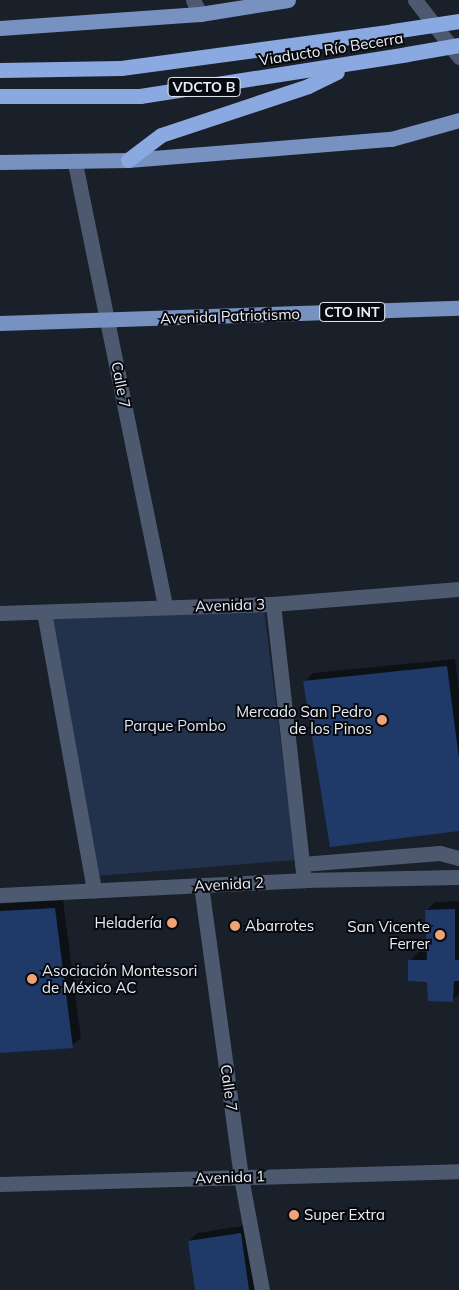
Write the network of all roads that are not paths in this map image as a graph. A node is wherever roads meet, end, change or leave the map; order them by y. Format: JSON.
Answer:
{"nodes":[{"id":1,"x":193,"y":0,"type":"edge"},
{"id":2,"x":288,"y":0,"type":"edge"},
{"id":3,"x":415,"y":0,"type":"edge"},
{"id":4,"x":200,"y":14,"type":"junction"},
{"id":5,"x":459,"y":21,"type":"edge"},
{"id":6,"x":0,"y":28,"type":"edge"},
{"id":7,"x":459,"y":45,"type":"edge"},
{"id":8,"x":459,"y":57,"type":"edge"},
{"id":9,"x":350,"y":65,"type":"junction"},
{"id":10,"x":0,"y":70,"type":"edge"},
{"id":11,"x":0,"y":96,"type":"edge"},
{"id":12,"x":459,"y":120,"type":"edge"},
{"id":13,"x":128,"y":160,"type":"junction"},
{"id":14,"x":0,"y":162,"type":"edge"},
{"id":15,"x":75,"y":162,"type":"junction"},
{"id":16,"x":459,"y":308,"type":"edge"},
{"id":17,"x":108,"y":320,"type":"junction"},
{"id":18,"x":0,"y":323,"type":"edge"},
{"id":19,"x":459,"y":589,"type":"edge"},
{"id":20,"x":273,"y":604,"type":"junction"},
{"id":21,"x":165,"y":607,"type":"junction"},
{"id":22,"x":44,"y":612,"type":"junction"},
{"id":23,"x":0,"y":613,"type":"edge"},
{"id":24,"x":459,"y":858,"type":"edge"},
{"id":25,"x":302,"y":864,"type":"junction"},
{"id":26,"x":459,"y":877,"type":"edge"},
{"id":27,"x":304,"y":880,"type":"junction"},
{"id":28,"x":201,"y":885,"type":"junction"},
{"id":29,"x":94,"y":891,"type":"junction"},
{"id":30,"x":0,"y":895,"type":"edge"},
{"id":31,"x":459,"y":1171,"type":"edge"},
{"id":32,"x":241,"y":1177,"type":"junction"},
{"id":33,"x":0,"y":1184,"type":"edge"},
{"id":34,"x":262,"y":1290,"type":"edge"}],
"edges":[{"from":1,"to":4,"type":"street"},
{"from":2,"to":4,"type":"main road"},
{"from":3,"to":8,"type":"street"},
{"from":4,"to":6,"type":"main road"},
{"from":5,"to":10,"type":"highway","name":"Viaducto Río Becerra","number":"VDCTO B","bridge":true},
{"from":7,"to":9,"type":"highway","name":"Viaducto Río Becerra","number":"VDCTO B","bridge":true},
{"from":9,"to":11,"type":"highway","name":"Viaducto Río Becerra","number":"VDCTO B"},
{"from":9,"to":13,"type":"highway"},
{"from":12,"to":13,"type":"main road"},
{"from":13,"to":15,"type":"main road"},
{"from":14,"to":15,"type":"main road"},
{"from":15,"to":17,"type":"street","name":"Calle 7"},
{"from":16,"to":17,"type":"main road","name":"Avenida Patriotismo","number":"CTO INT"},
{"from":17,"to":18,"type":"main road","name":"Avenida Patriotismo","number":"CTO INT"},
{"from":17,"to":21,"type":"street","name":"Calle 7"},
{"from":19,"to":20,"type":"street","name":"Avenida 3"},
{"from":20,"to":21,"type":"street","name":"Avenida 3"},
{"from":20,"to":25,"type":"street"},
{"from":21,"to":22,"type":"street","name":"Avenida 3"},
{"from":22,"to":23,"type":"street","name":"Avenida 3"},
{"from":22,"to":29,"type":"street"},
{"from":24,"to":25,"type":"street"},
{"from":25,"to":27,"type":"street"},
{"from":26,"to":27,"type":"street","name":"Avenida 2"},
{"from":27,"to":28,"type":"street","name":"Avenida 2"},
{"from":28,"to":29,"type":"street","name":"Avenida 2"},
{"from":28,"to":32,"type":"street","name":"Calle 7"},
{"from":29,"to":30,"type":"street","name":"Avenida 2"},
{"from":31,"to":32,"type":"street","name":"Avenida 1"},
{"from":32,"to":33,"type":"street","name":"Avenida 1"},
{"from":32,"to":34,"type":"street","name":"Calle 7"}]}
